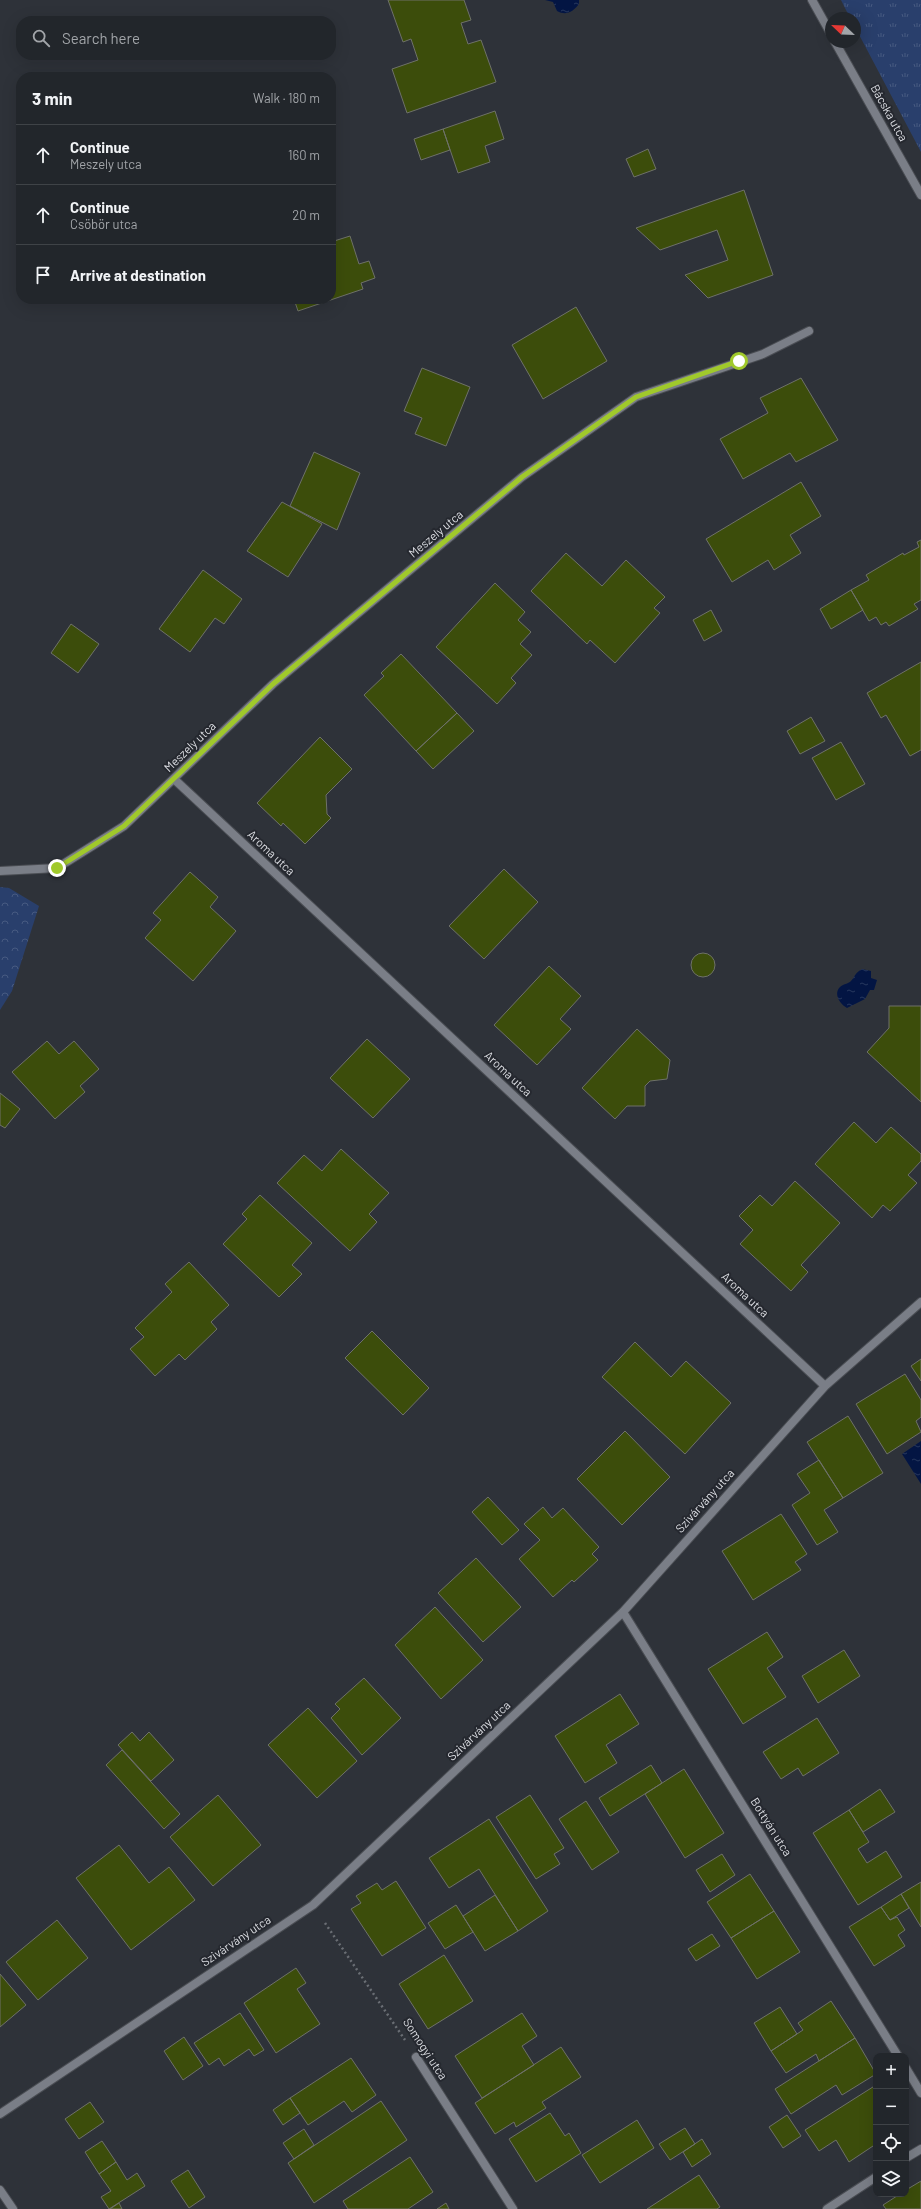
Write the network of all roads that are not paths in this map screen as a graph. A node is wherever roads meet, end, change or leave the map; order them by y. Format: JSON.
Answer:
{"nodes":[{"id":1,"x":812,"y":0,"type":"edge"},
{"id":2,"x":825,"y":23,"type":"edge"},
{"id":3,"x":838,"y":48,"type":"edge"},
{"id":4,"x":921,"y":195,"type":"edge"},
{"id":5,"x":809,"y":331,"type":"dead end"},
{"id":6,"x":174,"y":779,"type":"junction"},
{"id":7,"x":0,"y":871,"type":"edge"},
{"id":8,"x":921,"y":1302,"type":"edge"},
{"id":9,"x":825,"y":1386,"type":"junction"},
{"id":10,"x":623,"y":1612,"type":"junction"},
{"id":11,"x":896,"y":2053,"type":"edge"},
{"id":12,"x":416,"y":2057,"type":"road end"},
{"id":13,"x":909,"y":2073,"type":"edge"},
{"id":14,"x":921,"y":2092,"type":"edge"},
{"id":15,"x":0,"y":2114,"type":"edge"},
{"id":16,"x":921,"y":2148,"type":"edge"},
{"id":17,"x":909,"y":2156,"type":"edge"},
{"id":18,"x":873,"y":2179,"type":"edge"},
{"id":19,"x":0,"y":2190,"type":"edge"},
{"id":20,"x":13,"y":2209,"type":"edge"},
{"id":21,"x":513,"y":2209,"type":"edge"},
{"id":22,"x":827,"y":2209,"type":"edge"}],
"edges":[{"from":1,"to":2,"type":"street"},
{"from":3,"to":4,"type":"street","name":"Bácska utca"},
{"from":5,"to":6,"type":"street","name":"Meszely utca"},
{"from":6,"to":7,"type":"street","name":"Meszely utca"},
{"from":6,"to":9,"type":"street","name":"Aroma utca"},
{"from":8,"to":9,"type":"street","name":"Szivárvány utca"},
{"from":9,"to":10,"type":"street","name":"Szivárvány utca"},
{"from":10,"to":11,"type":"street","name":"Bottyán utca"},
{"from":10,"to":15,"type":"street","name":"Szivárvány utca"},
{"from":12,"to":21,"type":"street","name":"Somogyi utca"},
{"from":13,"to":14,"type":"street"},
{"from":16,"to":17,"type":"street"},
{"from":18,"to":22,"type":"street"},
{"from":19,"to":20,"type":"street"}]}
